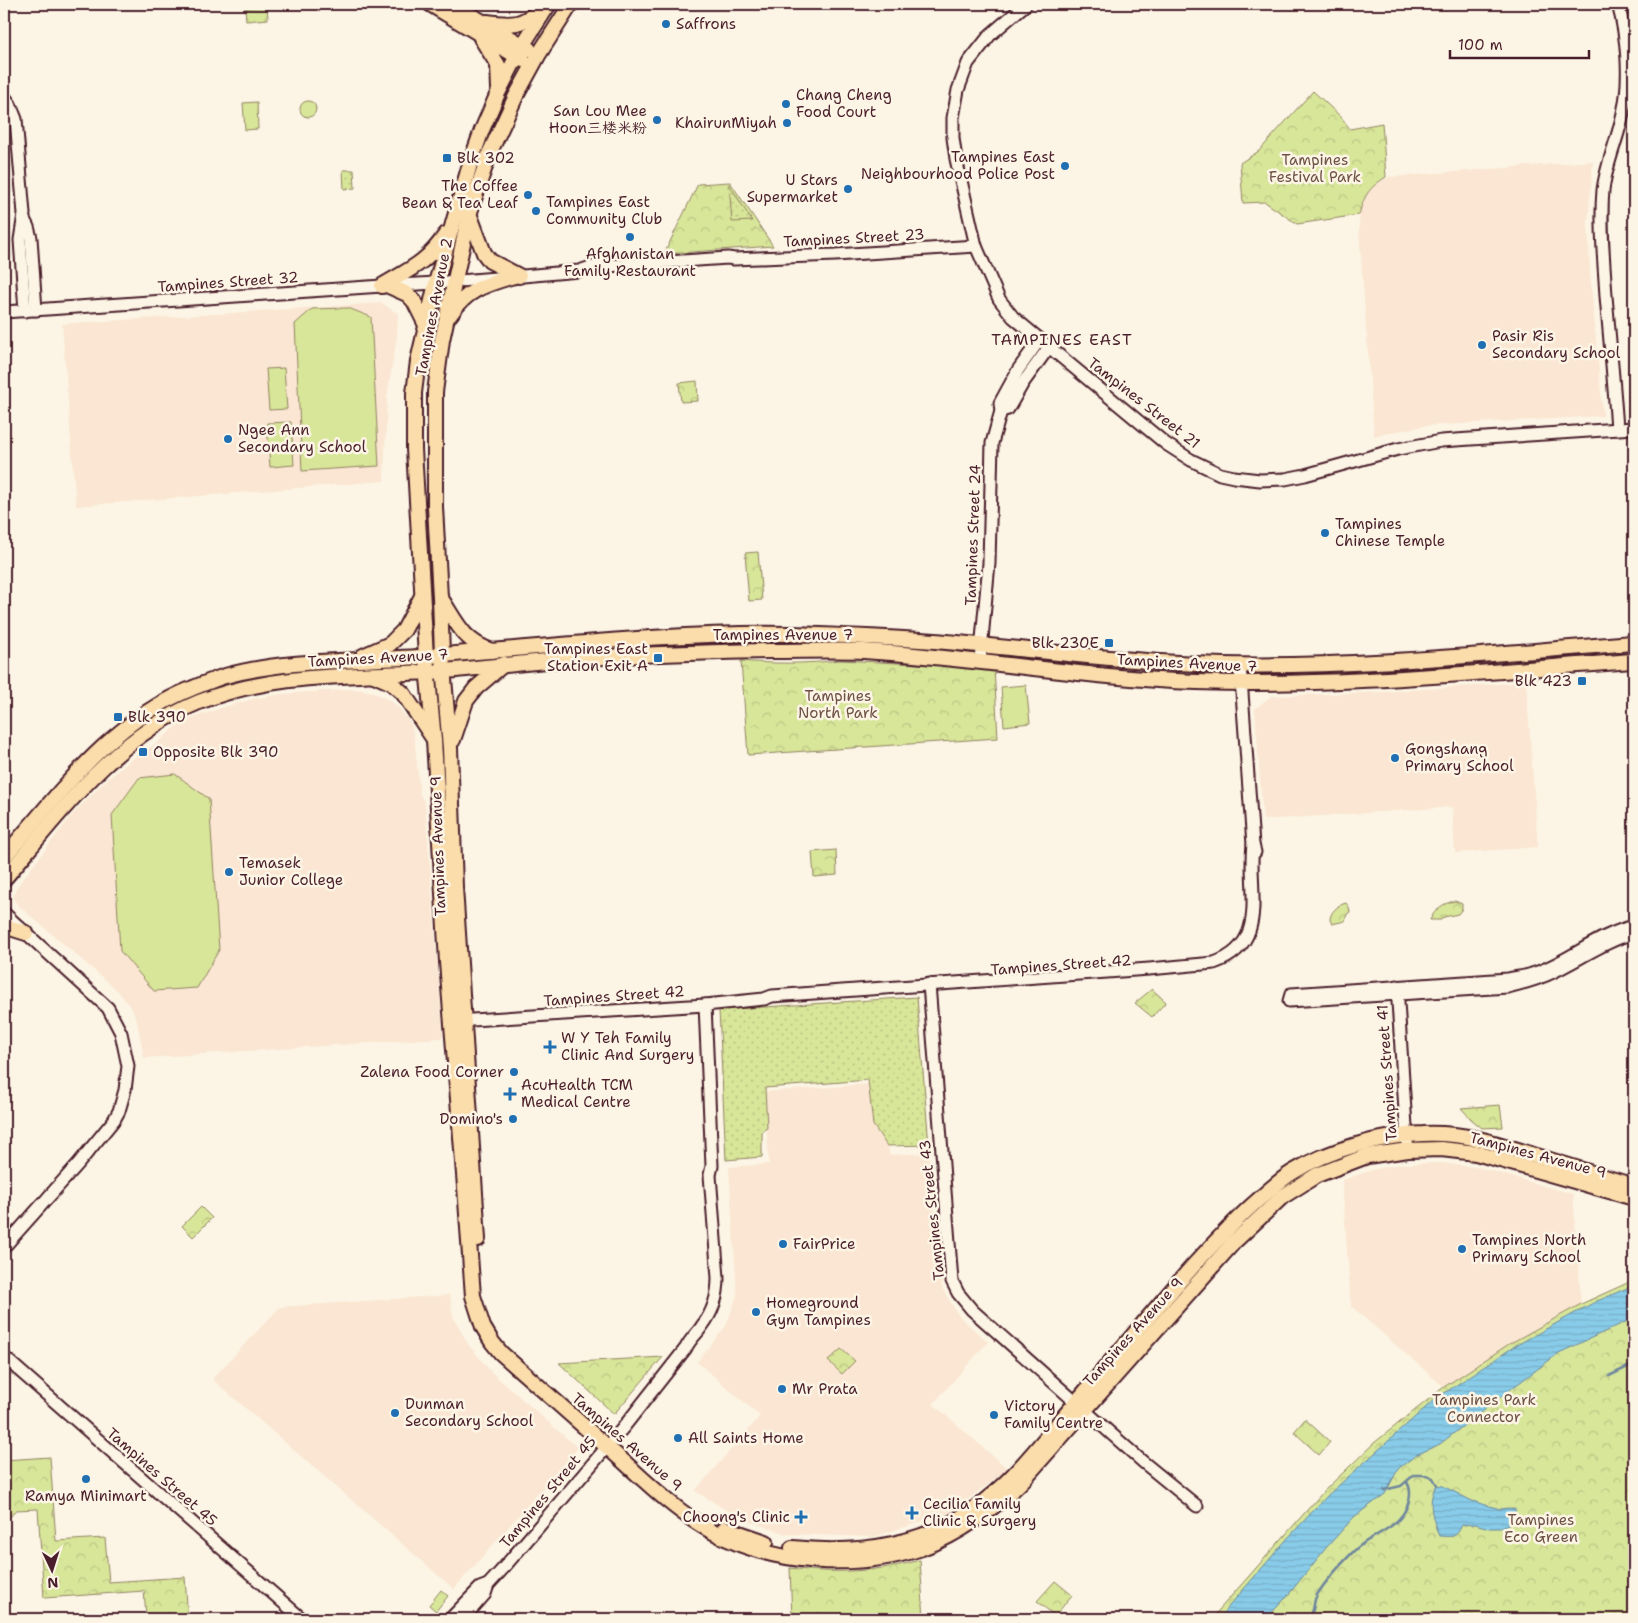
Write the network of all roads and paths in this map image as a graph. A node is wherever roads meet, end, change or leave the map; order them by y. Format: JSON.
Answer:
{"nodes":[{"id":1,"x":430,"y":4,"type":"edge"},
{"id":2,"x":452,"y":4,"type":"edge"},
{"id":3,"x":548,"y":4,"type":"edge"},
{"id":4,"x":571,"y":4,"type":"edge"},
{"id":5,"x":1026,"y":4,"type":"edge"},
{"id":6,"x":1618,"y":4,"type":"edge"},
{"id":7,"x":480,"y":27,"type":"junction"},
{"id":8,"x":520,"y":51,"type":"junction"},
{"id":9,"x":536,"y":60,"type":"junction"},
{"id":10,"x":498,"y":93,"type":"junction"},
{"id":11,"x":4,"y":96,"type":"edge"},
{"id":12,"x":469,"y":215,"type":"junction"},
{"id":13,"x":452,"y":225,"type":"junction"},
{"id":14,"x":976,"y":246,"type":"junction"},
{"id":15,"x":516,"y":276,"type":"junction"},
{"id":16,"x":454,"y":282,"type":"junction"},
{"id":17,"x":436,"y":284,"type":"junction"},
{"id":18,"x":385,"y":286,"type":"junction"},
{"id":19,"x":30,"y":310,"type":"junction"},
{"id":20,"x":4,"y":312,"type":"edge"},
{"id":21,"x":446,"y":321,"type":"junction"},
{"id":22,"x":426,"y":325,"type":"junction"},
{"id":23,"x":1044,"y":343,"type":"junction"},
{"id":24,"x":1634,"y":428,"type":"edge"},
{"id":25,"x":1618,"y":429,"type":"junction"},
{"id":26,"x":422,"y":595,"type":"junction"},
{"id":27,"x":440,"y":597,"type":"junction"},
{"id":28,"x":1634,"y":643,"type":"edge"},
{"id":29,"x":981,"y":646,"type":"junction"},
{"id":30,"x":494,"y":652,"type":"junction"},
{"id":31,"x":442,"y":656,"type":"junction"},
{"id":32,"x":426,"y":657,"type":"junction"},
{"id":33,"x":349,"y":661,"type":"junction"},
{"id":34,"x":980,"y":661,"type":"junction"},
{"id":35,"x":1634,"y":661,"type":"edge"},
{"id":36,"x":504,"y":664,"type":"junction"},
{"id":37,"x":1240,"y":665,"type":"junction"},
{"id":38,"x":443,"y":671,"type":"junction"},
{"id":39,"x":427,"y":672,"type":"junction"},
{"id":40,"x":371,"y":674,"type":"junction"},
{"id":41,"x":1240,"y":683,"type":"junction"},
{"id":42,"x":434,"y":740,"type":"junction"},
{"id":43,"x":450,"y":748,"type":"junction"},
{"id":44,"x":4,"y":857,"type":"edge"},
{"id":45,"x":4,"y":879,"type":"edge"},
{"id":46,"x":4,"y":913,"type":"edge"},
{"id":47,"x":4,"y":926,"type":"edge"},
{"id":48,"x":1634,"y":926,"type":"edge"},
{"id":49,"x":26,"y":933,"type":"junction"},
{"id":50,"x":1634,"y":933,"type":"edge"},
{"id":51,"x":1553,"y":969,"type":"junction"},
{"id":52,"x":929,"y":987,"type":"junction"},
{"id":53,"x":1401,"y":990,"type":"junction"},
{"id":54,"x":705,"y":1005,"type":"junction"},
{"id":55,"x":458,"y":1021,"type":"junction"},
{"id":56,"x":1410,"y":1134,"type":"junction"},
{"id":57,"x":1411,"y":1150,"type":"junction"},
{"id":58,"x":1634,"y":1186,"type":"edge"},
{"id":59,"x":1634,"y":1198,"type":"edge"},
{"id":60,"x":4,"y":1247,"type":"edge"},
{"id":61,"x":4,"y":1357,"type":"edge"},
{"id":62,"x":1081,"y":1406,"type":"junction"},
{"id":63,"x":609,"y":1443,"type":"junction"},
{"id":64,"x":1197,"y":1506,"type":"dead end"},
{"id":65,"x":488,"y":1585,"type":"junction"},
{"id":66,"x":302,"y":1619,"type":"edge"},
{"id":67,"x":450,"y":1619,"type":"edge"},
{"id":68,"x":463,"y":1619,"type":"edge"}],
"edges":[{"from":1,"to":7,"type":"main road"},
{"from":2,"to":7,"type":"main road"},
{"from":3,"to":7,"type":"main road"},
{"from":3,"to":8,"type":"main road","name":"Tampines Avenue 2"},
{"from":4,"to":9,"type":"main road","name":"Tampines Avenue 2"},
{"from":5,"to":14,"type":"street","name":"Tampines Street 21"},
{"from":6,"to":25,"type":"street"},
{"from":7,"to":8,"type":"main road"},
{"from":7,"to":10,"type":"main road"},
{"from":8,"to":9,"type":"main road"},
{"from":8,"to":10,"type":"main road","name":"Tampines Avenue 2"},
{"from":9,"to":12,"type":"main road","name":"Tampines Avenue 2"},
{"from":10,"to":13,"type":"main road","name":"Tampines Avenue 2"},
{"from":11,"to":19,"type":"street"},
{"from":12,"to":15,"type":"main road"},
{"from":12,"to":16,"type":"main road","name":"Tampines Avenue 2"},
{"from":13,"to":17,"type":"main road","name":"Tampines Avenue 2"},
{"from":13,"to":18,"type":"main road"},
{"from":14,"to":15,"type":"street","name":"Tampines Street 23"},
{"from":14,"to":23,"type":"street","name":"Tampines Street 21"},
{"from":15,"to":16,"type":"street","name":"Tampines Street 23"},
{"from":15,"to":21,"type":"main road"},
{"from":16,"to":17,"type":"street","name":"Tampines Street 32"},
{"from":16,"to":21,"type":"main road","name":"Tampines Avenue 2"},
{"from":17,"to":18,"type":"street","name":"Tampines Street 32"},
{"from":17,"to":22,"type":"main road","name":"Tampines Avenue 2"},
{"from":18,"to":19,"type":"street","name":"Tampines Street 32"},
{"from":18,"to":22,"type":"main road"},
{"from":19,"to":20,"type":"street","name":"Tampines Street 32"},
{"from":21,"to":27,"type":"main road","name":"Tampines Avenue 2"},
{"from":22,"to":26,"type":"main road","name":"Tampines Avenue 2"},
{"from":23,"to":25,"type":"street","name":"Tampines Street 21"},
{"from":23,"to":29,"type":"street","name":"Tampines Street 24"},
{"from":24,"to":25,"type":"street","name":"Tampines Street 21"},
{"from":26,"to":32,"type":"main road","name":"Tampines Avenue 2"},
{"from":26,"to":33,"type":"main road"},
{"from":27,"to":30,"type":"main road"},
{"from":27,"to":31,"type":"main road","name":"Tampines Avenue 2"},
{"from":28,"to":37,"type":"main road","name":"Tampines Avenue 7"},
{"from":29,"to":30,"type":"main road","name":"Tampines Avenue 7"},
{"from":29,"to":34,"type":"street","name":"Tampines Street 24"},
{"from":29,"to":37,"type":"main road","name":"Tampines Avenue 7"},
{"from":30,"to":31,"type":"main road","name":"Tampines Avenue 7"},
{"from":31,"to":32,"type":"main road","name":"Tampines Avenue 7"},
{"from":31,"to":38,"type":"main road","name":"Tampines Avenue 2"},
{"from":32,"to":33,"type":"main road","name":"Tampines Avenue 7"},
{"from":32,"to":39,"type":"main road","name":"Tampines Avenue 2"},
{"from":33,"to":44,"type":"main road","name":"Tampines Avenue 7"},
{"from":34,"to":36,"type":"main road","name":"Tampines Avenue 7"},
{"from":34,"to":41,"type":"main road","name":"Tampines Avenue 7"},
{"from":35,"to":41,"type":"main road","name":"Tampines Avenue 7"},
{"from":36,"to":38,"type":"main road","name":"Tampines Avenue 7"},
{"from":36,"to":43,"type":"main road"},
{"from":37,"to":41,"type":"street","name":"Tampines Street 42"},
{"from":38,"to":39,"type":"main road","name":"Tampines Avenue 7"},
{"from":38,"to":43,"type":"main road","name":"Tampines Avenue 9"},
{"from":39,"to":40,"type":"main road","name":"Tampines Avenue 7"},
{"from":39,"to":42,"type":"main road","name":"Tampines Avenue 9"},
{"from":40,"to":42,"type":"main road"},
{"from":40,"to":45,"type":"main road","name":"Tampines Avenue 7"},
{"from":41,"to":52,"type":"street","name":"Tampines Street 42"},
{"from":42,"to":55,"type":"main road","name":"Tampines Avenue 9"},
{"from":43,"to":55,"type":"main road","name":"Tampines Avenue 9"},
{"from":46,"to":49,"type":"street"},
{"from":47,"to":49,"type":"main road"},
{"from":48,"to":51,"type":"street","name":"Tampines Street 41"},
{"from":49,"to":60,"type":"street"},
{"from":50,"to":51,"type":"street","name":"Tampines Street 41"},
{"from":51,"to":53,"type":"street","name":"Tampines Street 41"},
{"from":52,"to":54,"type":"street","name":"Tampines Street 42"},
{"from":52,"to":62,"type":"street","name":"Tampines Street 43"},
{"from":53,"to":53,"type":"street","name":"Tampines Street 41"},
{"from":53,"to":56,"type":"street","name":"Tampines Street 41"},
{"from":54,"to":55,"type":"street","name":"Tampines Street 42"},
{"from":54,"to":63,"type":"street","name":"Tampines Street 45"},
{"from":55,"to":63,"type":"main road","name":"Tampines Avenue 9"},
{"from":56,"to":57,"type":"street","name":"Tampines Street 41"},
{"from":56,"to":58,"type":"main road","name":"Tampines Avenue 9"},
{"from":56,"to":62,"type":"main road","name":"Tampines Avenue 9"},
{"from":57,"to":59,"type":"main road","name":"Tampines Avenue 9"},
{"from":57,"to":62,"type":"main road","name":"Tampines Avenue 9"},
{"from":61,"to":66,"type":"street","name":"Tampines Street 45"},
{"from":62,"to":63,"type":"main road","name":"Tampines Avenue 9"},
{"from":62,"to":64,"type":"street","name":"Tampines Street 43"},
{"from":63,"to":65,"type":"street","name":"Tampines Street 45"},
{"from":65,"to":67,"type":"street","name":"Tampines Street 45"},
{"from":65,"to":68,"type":"street","name":"Tampines Street 45"}]}
